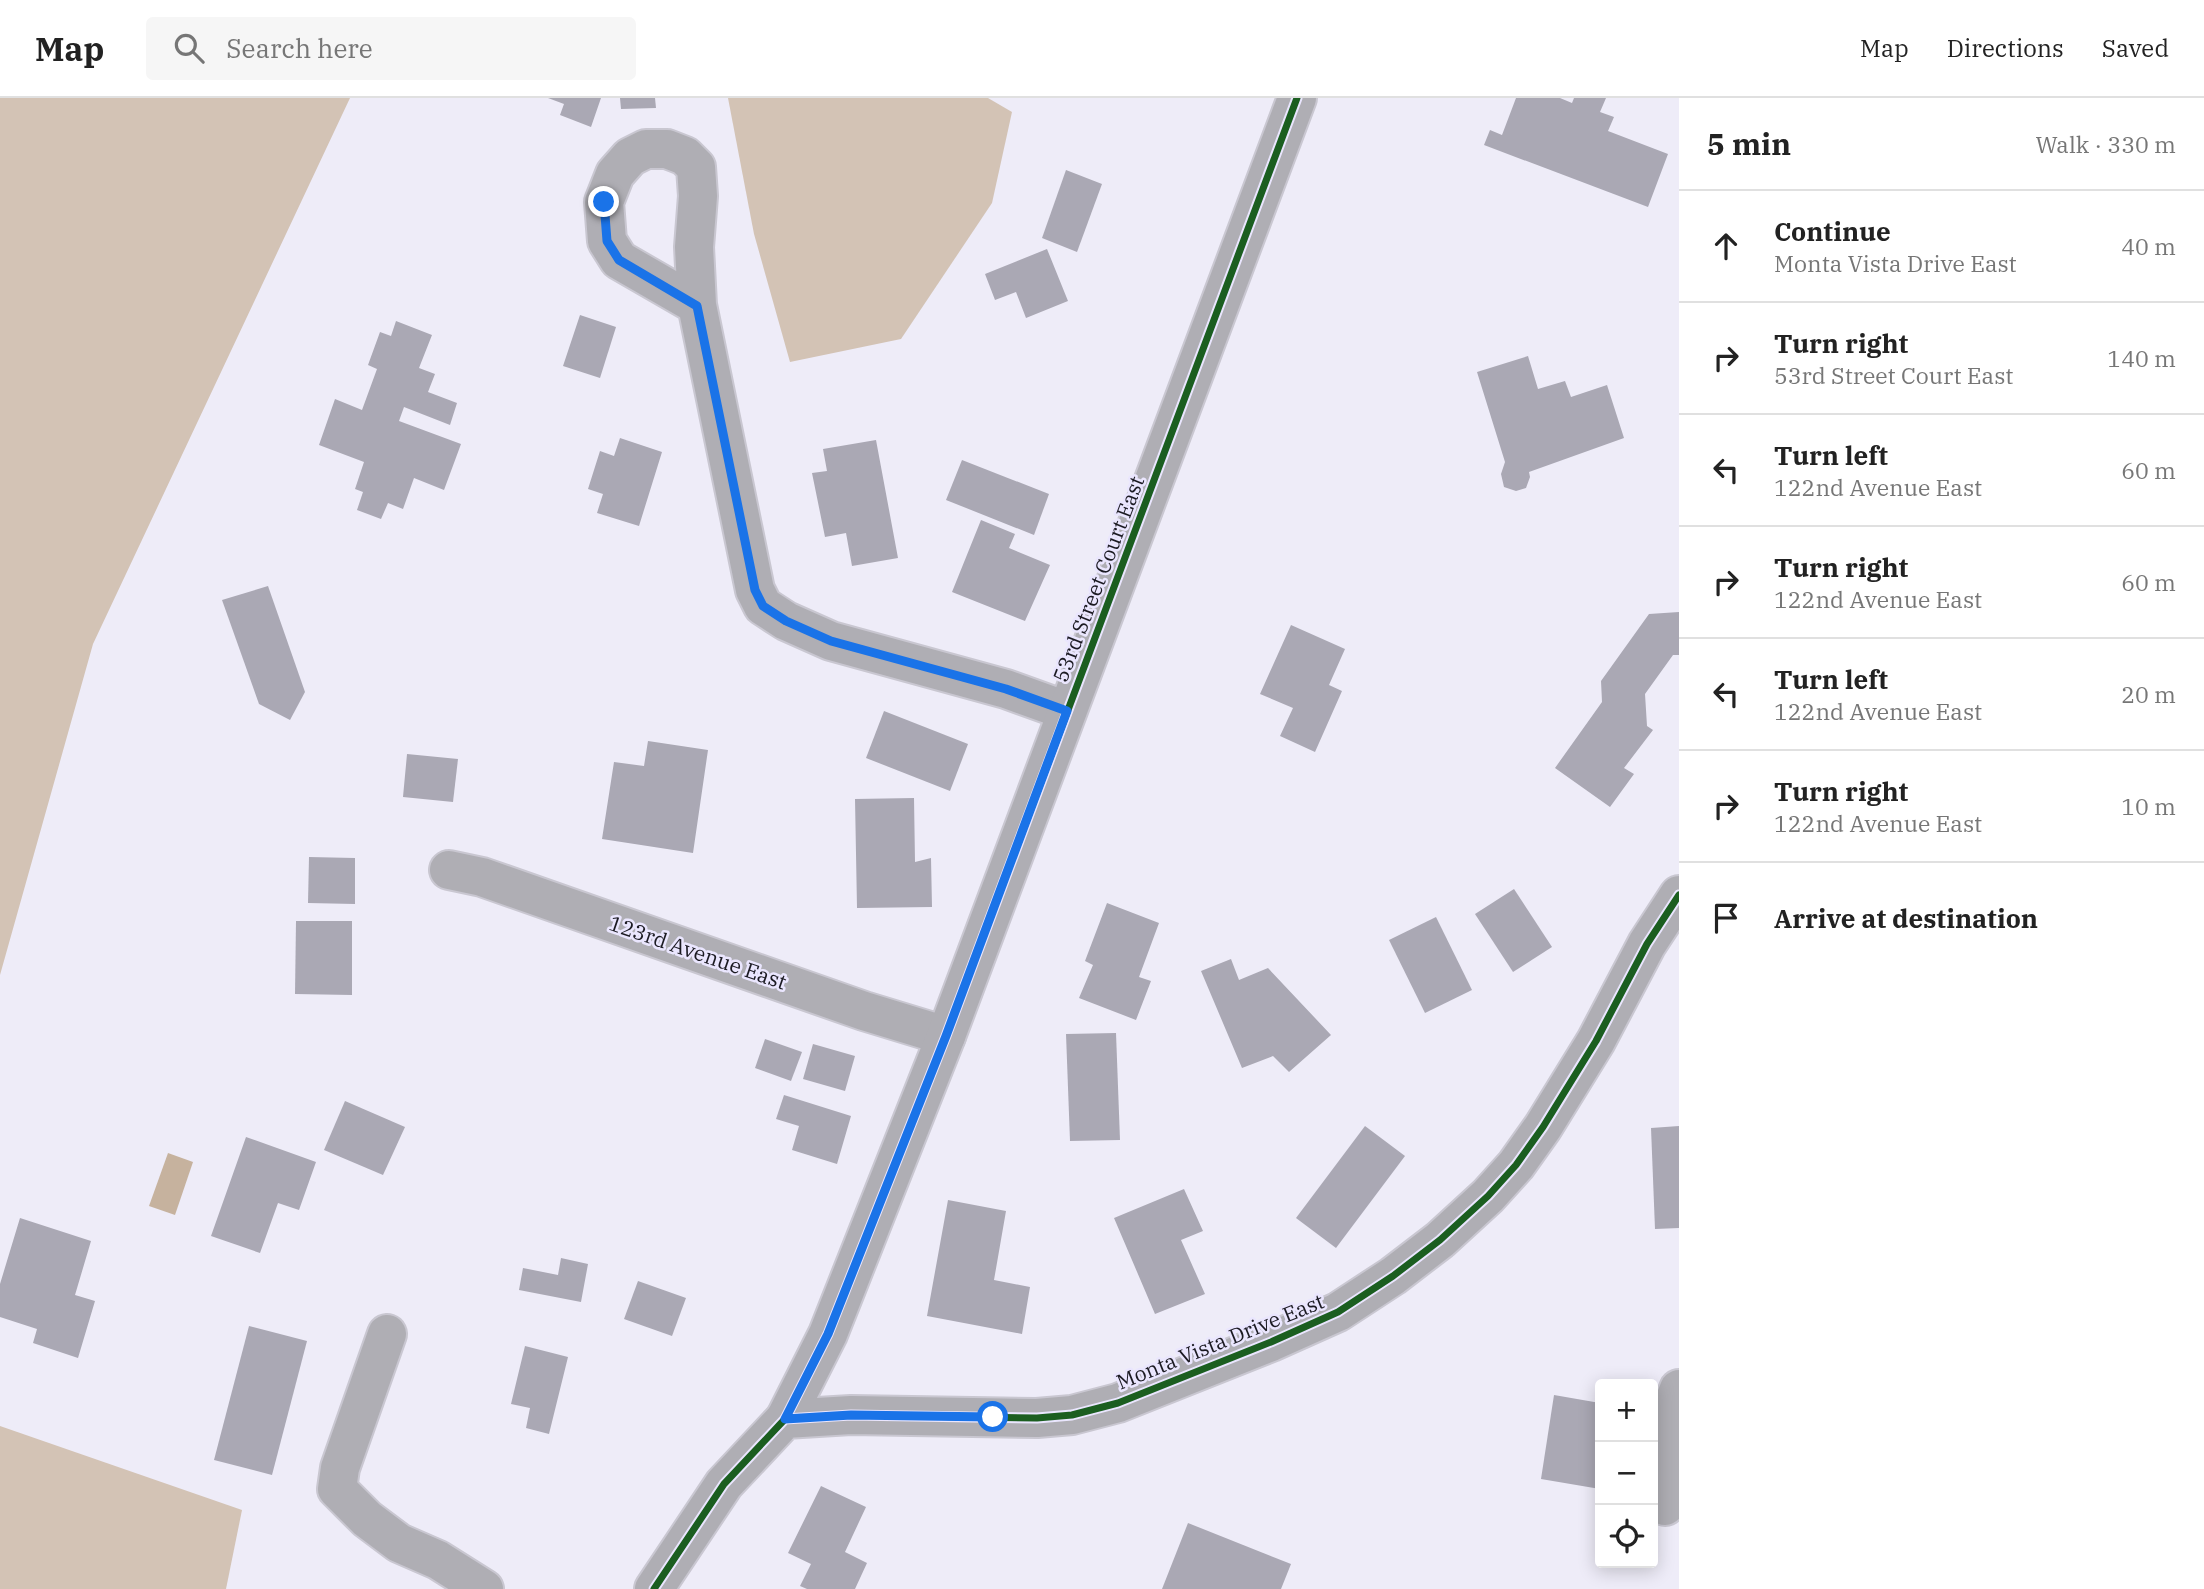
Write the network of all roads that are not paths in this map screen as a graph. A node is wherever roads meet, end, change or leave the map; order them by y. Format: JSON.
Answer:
{"nodes":[{"id":1,"x":1297,"y":98,"type":"edge"},
{"id":2,"x":697,"y":306,"type":"dead end"},
{"id":3,"x":1067,"y":711,"type":"junction"},
{"id":4,"x":449,"y":870,"type":"dead end"},
{"id":5,"x":1679,"y":895,"type":"edge"},
{"id":6,"x":946,"y":1036,"type":"junction"},
{"id":7,"x":387,"y":1334,"type":"dead end"},
{"id":8,"x":1679,"y":1389,"type":"edge"},
{"id":9,"x":785,"y":1419,"type":"junction"},
{"id":10,"x":1665,"y":1506,"type":"dead end"},
{"id":11,"x":484,"y":1589,"type":"edge"},
{"id":12,"x":654,"y":1589,"type":"edge"}],
"edges":[{"from":1,"to":3,"type":"street","name":"53rd Street Court East"},
{"from":2,"to":3,"type":"street"},
{"from":3,"to":6,"type":"street","name":"53rd Street Court East"},
{"from":4,"to":6,"type":"street","name":"123rd Avenue East"},
{"from":5,"to":9,"type":"street","name":"Monta Vista Drive East"},
{"from":6,"to":9,"type":"street","name":"53rd Street Court East"},
{"from":7,"to":11,"type":"street"},
{"from":8,"to":10,"type":"street"},
{"from":9,"to":12,"type":"street"}]}
